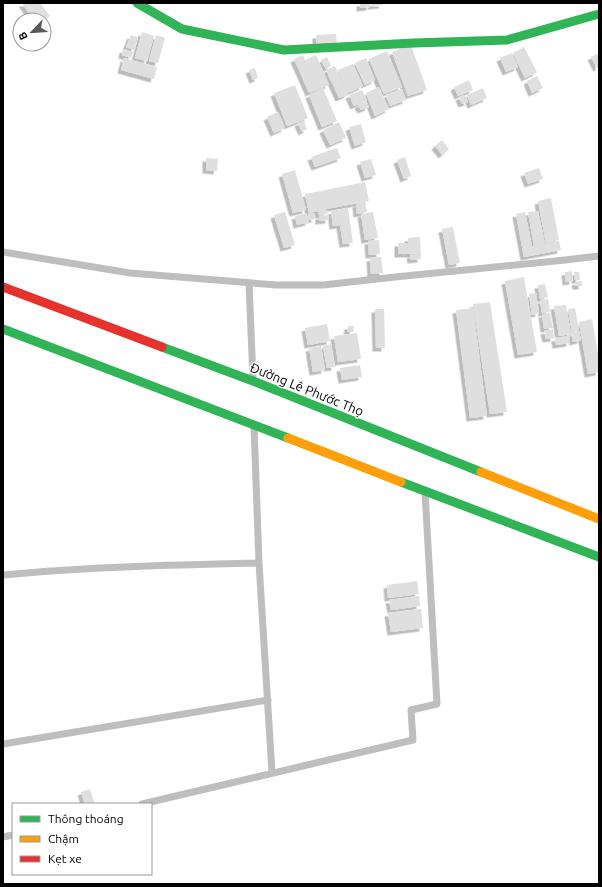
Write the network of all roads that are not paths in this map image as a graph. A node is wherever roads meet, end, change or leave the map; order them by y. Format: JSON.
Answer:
{"nodes":[{"id":1,"x":137,"y":3,"type":"edge"},
{"id":2,"x":599,"y":14,"type":"edge"},
{"id":3,"x":3,"y":252,"type":"edge"},
{"id":4,"x":599,"y":256,"type":"edge"},
{"id":5,"x":249,"y":283,"type":"junction"},
{"id":6,"x":3,"y":287,"type":"edge"},
{"id":7,"x":3,"y":329,"type":"edge"},
{"id":8,"x":253,"y":381,"type":"junction"},
{"id":9,"x":254,"y":424,"type":"junction"},
{"id":10,"x":424,"y":491,"type":"junction"},
{"id":11,"x":599,"y":519,"type":"edge"},
{"id":12,"x":599,"y":558,"type":"edge"},
{"id":13,"x":259,"y":563,"type":"junction"},
{"id":14,"x":3,"y":575,"type":"edge"},
{"id":15,"x":268,"y":700,"type":"junction"},
{"id":16,"x":3,"y":744,"type":"edge"},
{"id":17,"x":272,"y":773,"type":"junction"},
{"id":18,"x":146,"y":803,"type":"edge"}],
"edges":[{"from":1,"to":2,"type":"street"},
{"from":3,"to":5,"type":"lane"},
{"from":4,"to":5,"type":"lane"},
{"from":5,"to":8,"type":"lane"},
{"from":6,"to":8,"type":"street","name":"Đường Lê Phước Thọ"},
{"from":7,"to":9,"type":"street"},
{"from":8,"to":11,"type":"street","name":"Đường Lê Phước Thọ"},
{"from":9,"to":10,"type":"street"},
{"from":9,"to":13,"type":"lane"},
{"from":10,"to":12,"type":"street"},
{"from":10,"to":17,"type":"lane"},
{"from":13,"to":14,"type":"lane"},
{"from":13,"to":15,"type":"lane"},
{"from":15,"to":16,"type":"lane"},
{"from":15,"to":17,"type":"lane"},
{"from":17,"to":18,"type":"lane"}]}
